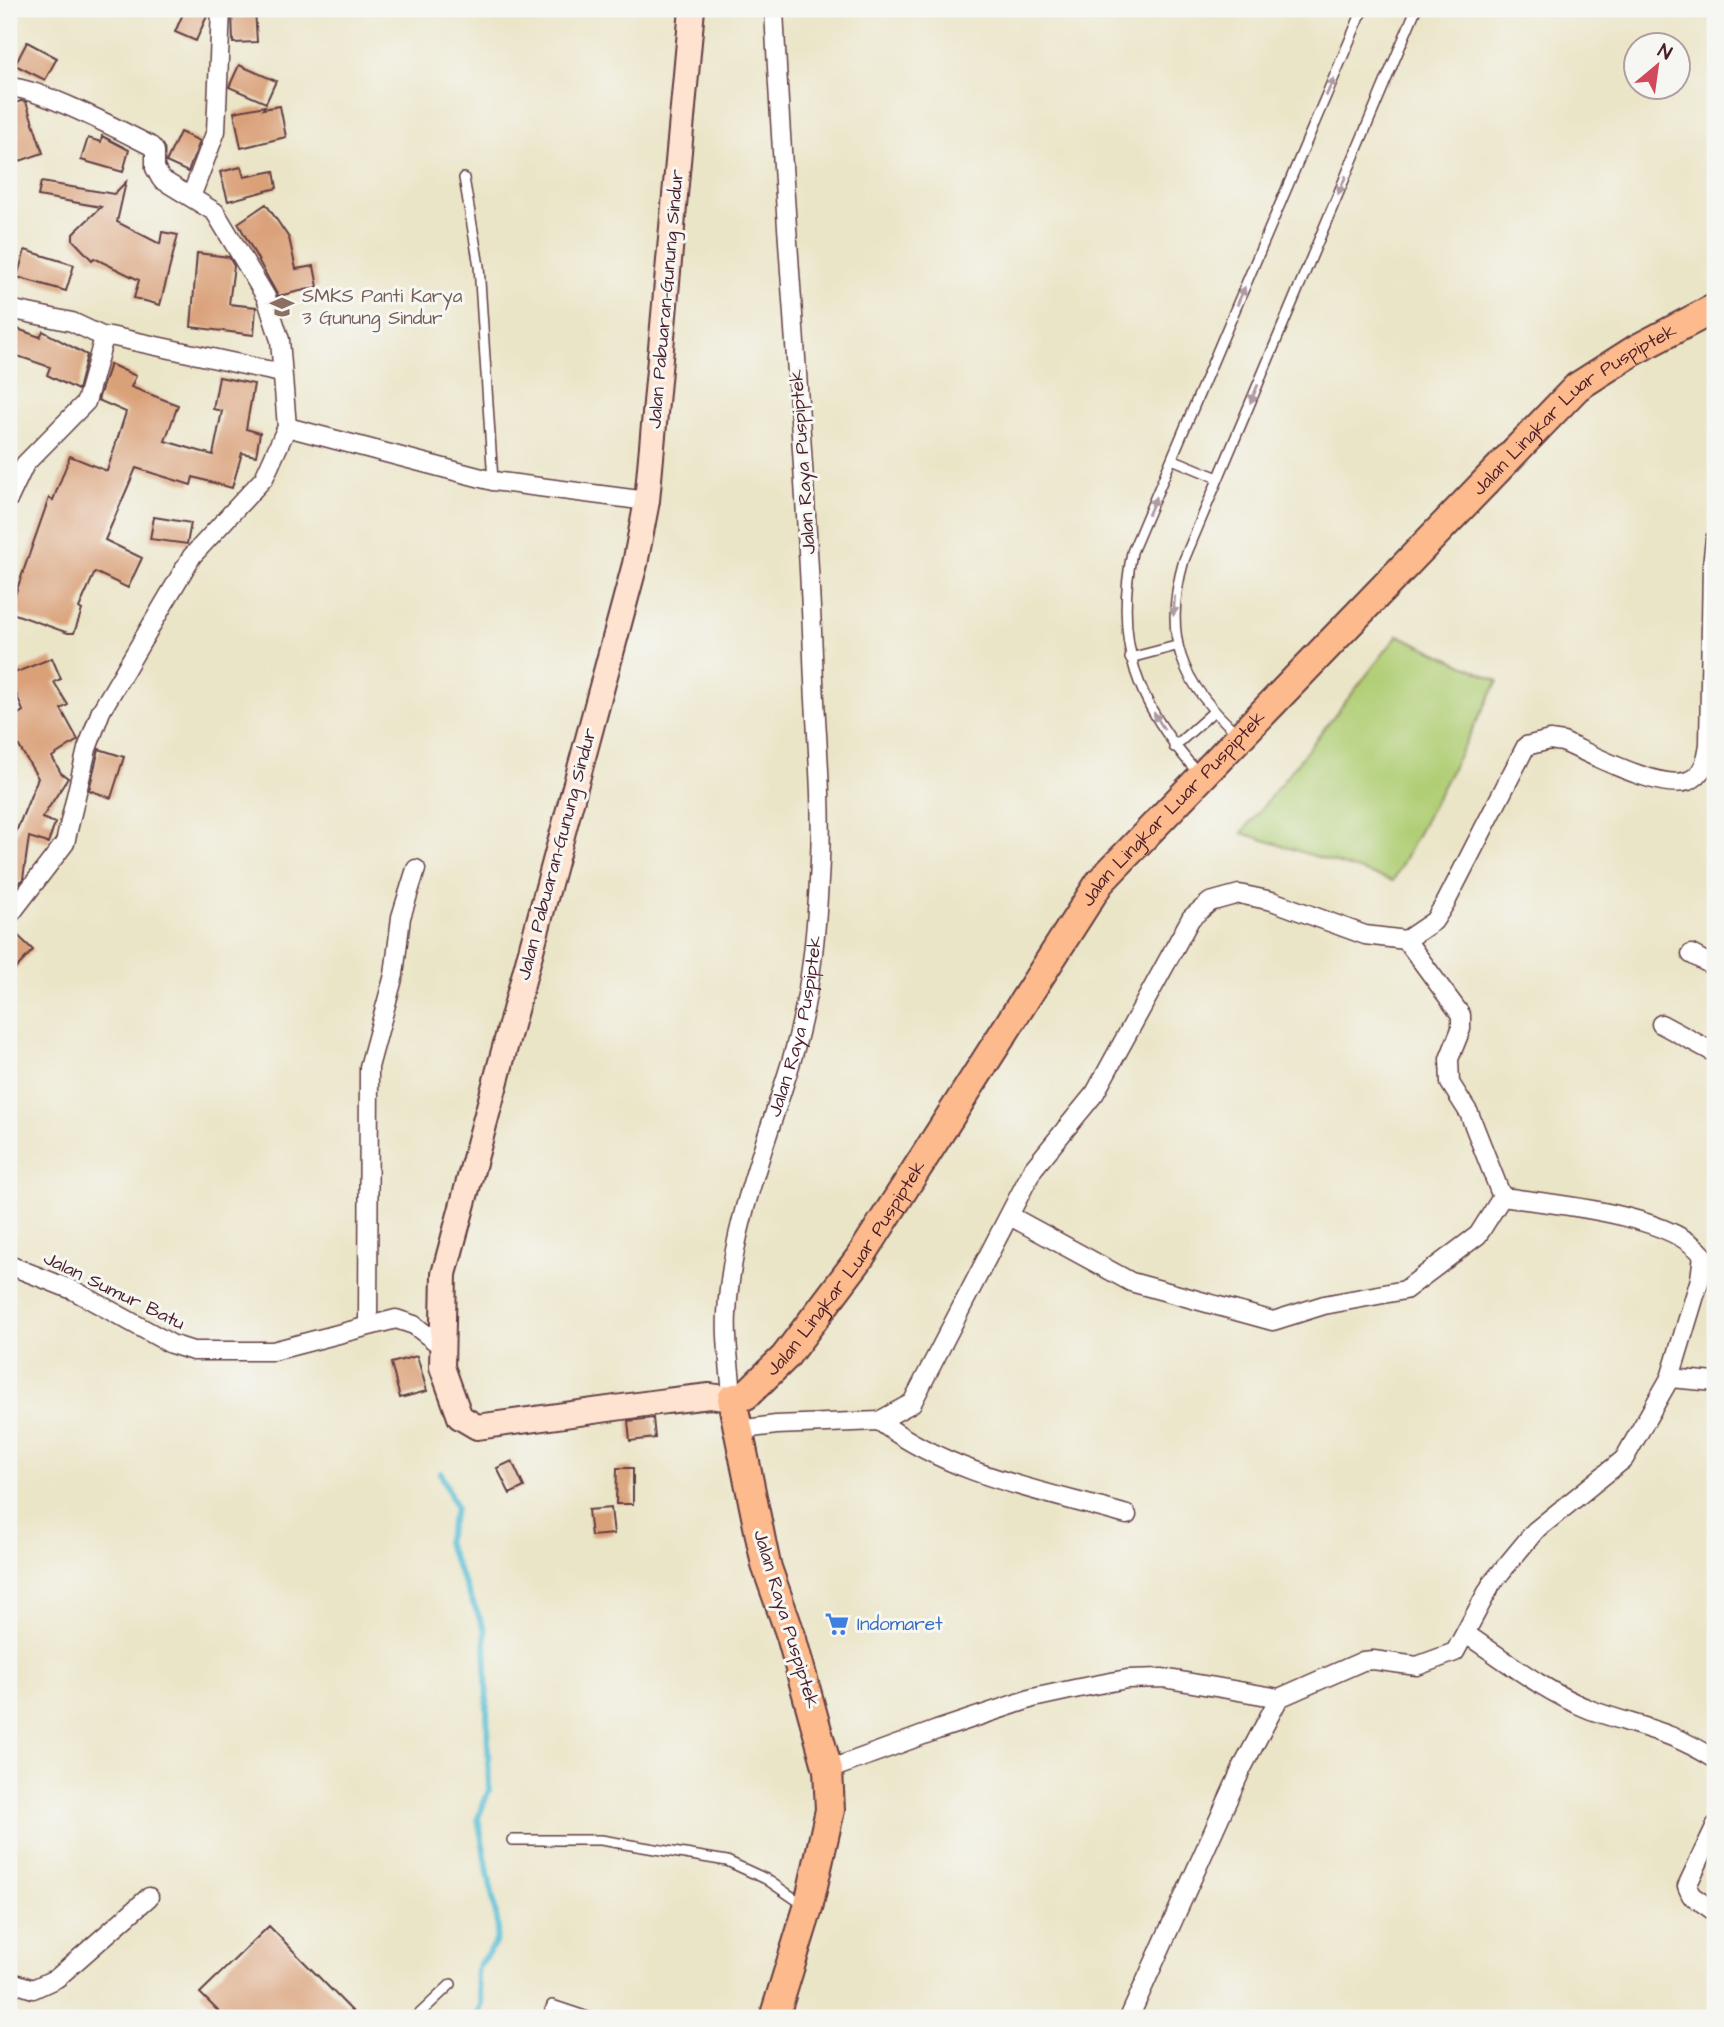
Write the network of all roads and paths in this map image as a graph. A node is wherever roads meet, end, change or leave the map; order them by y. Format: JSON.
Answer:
{"nodes":[{"id":1,"x":221,"y":9,"type":"edge"},
{"id":2,"x":692,"y":9,"type":"edge"},
{"id":3,"x":774,"y":9,"type":"edge"},
{"id":4,"x":1363,"y":9,"type":"edge"},
{"id":5,"x":1416,"y":9,"type":"edge"},
{"id":6,"x":9,"y":87,"type":"edge"},
{"id":7,"x":464,"y":178,"type":"dead end"},
{"id":8,"x":191,"y":197,"type":"junction"},
{"id":9,"x":1715,"y":308,"type":"edge"},
{"id":10,"x":9,"y":309,"type":"edge"},
{"id":11,"x":106,"y":338,"type":"junction"},
{"id":12,"x":281,"y":373,"type":"junction"},
{"id":13,"x":288,"y":427,"type":"junction"},
{"id":14,"x":1172,"y":458,"type":"junction"},
{"id":15,"x":1218,"y":478,"type":"junction"},
{"id":16,"x":493,"y":481,"type":"junction"},
{"id":17,"x":9,"y":498,"type":"edge"},
{"id":18,"x":647,"y":501,"type":"junction"},
{"id":19,"x":1715,"y":539,"type":"edge"},
{"id":20,"x":1176,"y":646,"type":"junction"},
{"id":21,"x":1130,"y":658,"type":"junction"},
{"id":22,"x":1714,"y":661,"type":"edge"},
{"id":23,"x":1213,"y":712,"type":"junction"},
{"id":24,"x":1239,"y":736,"type":"junction"},
{"id":25,"x":1712,"y":745,"type":"edge"},
{"id":26,"x":1174,"y":747,"type":"junction"},
{"id":27,"x":1200,"y":775,"type":"junction"},
{"id":28,"x":416,"y":869,"type":"dead end"},
{"id":29,"x":9,"y":916,"type":"edge"},
{"id":30,"x":1406,"y":940,"type":"junction"},
{"id":31,"x":1691,"y":954,"type":"dead end"},
{"id":32,"x":1715,"y":967,"type":"edge"},
{"id":33,"x":1661,"y":1024,"type":"dead end"},
{"id":34,"x":1715,"y":1053,"type":"edge"},
{"id":35,"x":1502,"y":1197,"type":"junction"},
{"id":36,"x":1010,"y":1216,"type":"junction"},
{"id":37,"x":9,"y":1265,"type":"edge"},
{"id":38,"x":368,"y":1325,"type":"junction"},
{"id":39,"x":441,"y":1346,"type":"junction"},
{"id":40,"x":1670,"y":1378,"type":"junction"},
{"id":41,"x":1715,"y":1381,"type":"edge"},
{"id":42,"x":732,"y":1399,"type":"junction"},
{"id":43,"x":879,"y":1421,"type":"junction"},
{"id":44,"x":737,"y":1430,"type":"junction"},
{"id":45,"x":1127,"y":1515,"type":"dead end"},
{"id":46,"x":1466,"y":1634,"type":"junction"},
{"id":47,"x":1279,"y":1699,"type":"junction"},
{"id":48,"x":1715,"y":1759,"type":"edge"},
{"id":49,"x":828,"y":1770,"type":"junction"},
{"id":50,"x":1715,"y":1827,"type":"edge"},
{"id":51,"x":512,"y":1840,"type":"dead end"},
{"id":52,"x":149,"y":1897,"type":"dead end"},
{"id":53,"x":808,"y":1908,"type":"junction"},
{"id":54,"x":1715,"y":1912,"type":"edge"},
{"id":55,"x":9,"y":1981,"type":"edge"},
{"id":56,"x":451,"y":1984,"type":"dead end"},
{"id":57,"x":415,"y":2018,"type":"edge"},
{"id":58,"x":547,"y":2018,"type":"edge"},
{"id":59,"x":590,"y":2018,"type":"edge"},
{"id":60,"x":774,"y":2018,"type":"edge"},
{"id":61,"x":1129,"y":2018,"type":"edge"}],
"edges":[{"from":1,"to":8,"type":"street"},
{"from":2,"to":18,"type":"street","name":"Jalan Pabuaran–Gunung Sindur"},
{"from":3,"to":42,"type":"street","name":"Jalan Raya Puspiptek"},
{"from":14,"to":4,"type":"lane","one_way":true},
{"from":5,"to":15,"type":"lane","one_way":true},
{"from":6,"to":8,"type":"street"},
{"from":7,"to":16,"type":"lane"},
{"from":8,"to":12,"type":"street"},
{"from":9,"to":24,"type":"main road","name":"Jalan Lingkar Luar Puspiptek"},
{"from":10,"to":11,"type":"street"},
{"from":11,"to":12,"type":"street"},
{"from":11,"to":17,"type":"street"},
{"from":12,"to":13,"type":"street"},
{"from":13,"to":16,"type":"street"},
{"from":13,"to":29,"type":"street"},
{"from":14,"to":15,"type":"lane"},
{"from":21,"to":14,"type":"lane","one_way":true},
{"from":15,"to":20,"type":"lane","one_way":true},
{"from":16,"to":18,"type":"street"},
{"from":18,"to":39,"type":"street","name":"Jalan Pabuaran–Gunung Sindur"},
{"from":19,"to":22,"type":"street"},
{"from":20,"to":21,"type":"lane"},
{"from":20,"to":23,"type":"lane"},
{"from":26,"to":21,"type":"lane","one_way":true},
{"from":22,"to":25,"type":"street"},
{"from":23,"to":24,"type":"lane"},
{"from":23,"to":26,"type":"lane"},
{"from":24,"to":27,"type":"main road","name":"Jalan Lingkar Luar Puspiptek"},
{"from":25,"to":30,"type":"street"},
{"from":26,"to":27,"type":"lane"},
{"from":27,"to":42,"type":"main road","name":"Jalan Lingkar Luar Puspiptek"},
{"from":28,"to":38,"type":"street"},
{"from":30,"to":35,"type":"street"},
{"from":30,"to":36,"type":"street"},
{"from":31,"to":32,"type":"street"},
{"from":33,"to":34,"type":"street"},
{"from":35,"to":36,"type":"street"},
{"from":35,"to":40,"type":"street"},
{"from":36,"to":43,"type":"street"},
{"from":37,"to":38,"type":"street","name":"Jalan Sumur Batu"},
{"from":38,"to":39,"type":"street","name":"Jalan Sumur Batu"},
{"from":39,"to":42,"type":"street","name":"Jalan Pabuaran–Gunung Sindur"},
{"from":40,"to":41,"type":"street"},
{"from":40,"to":46,"type":"street"},
{"from":42,"to":44,"type":"main road","name":"Jalan Raya Puspiptek"},
{"from":43,"to":44,"type":"street"},
{"from":43,"to":45,"type":"street"},
{"from":44,"to":49,"type":"main road","name":"Jalan Raya Puspiptek"},
{"from":46,"to":47,"type":"street"},
{"from":46,"to":48,"type":"street"},
{"from":47,"to":49,"type":"street"},
{"from":47,"to":61,"type":"street"},
{"from":49,"to":53,"type":"main road","name":"Jalan Raya Puspiptek"},
{"from":50,"to":54,"type":"street"},
{"from":51,"to":53,"type":"lane"},
{"from":52,"to":55,"type":"street"},
{"from":53,"to":60,"type":"main road","name":"Jalan Raya Puspiptek"},
{"from":56,"to":57,"type":"lane"},
{"from":58,"to":59,"type":"lane"}]}
